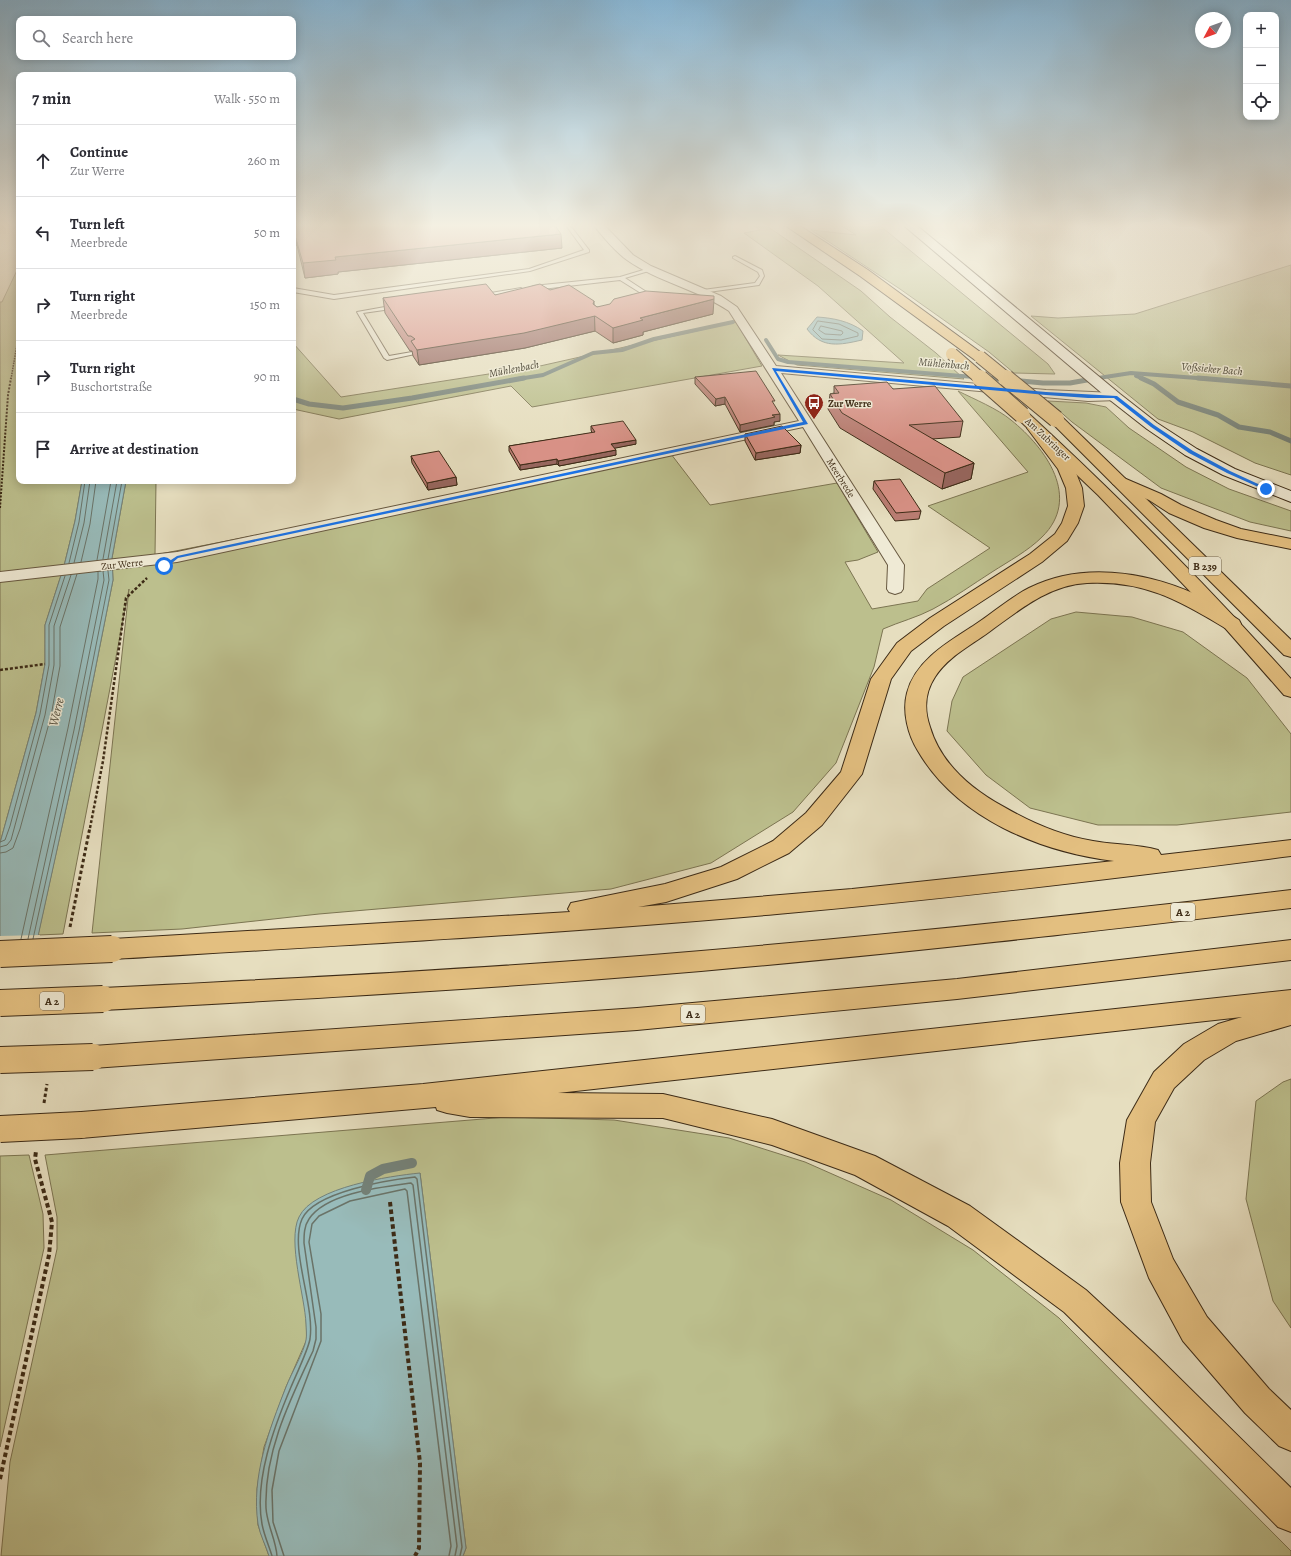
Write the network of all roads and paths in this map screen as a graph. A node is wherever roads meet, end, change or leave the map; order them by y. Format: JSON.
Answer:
{"nodes":[{"id":1,"x":647,"y":297,"type":"edge"},
{"id":2,"x":715,"y":297,"type":"edge"},
{"id":3,"x":877,"y":297,"type":"edge"},
{"id":4,"x":897,"y":297,"type":"edge"},
{"id":5,"x":995,"y":297,"type":"edge"},
{"id":6,"x":635,"y":300,"type":"edge"},
{"id":7,"x":399,"y":307,"type":"edge"},
{"id":8,"x":921,"y":330,"type":"dead end"},
{"id":9,"x":939,"y":345,"type":"dead end"},
{"id":10,"x":16,"y":350,"type":"edge"},
{"id":11,"x":412,"y":354,"type":"edge"},
{"id":12,"x":773,"y":369,"type":"junction"},
{"id":13,"x":1115,"y":397,"type":"junction"},
{"id":14,"x":1029,"y":422,"type":"junction"},
{"id":15,"x":806,"y":423,"type":"junction"},
{"id":16,"x":1119,"y":481,"type":"junction"},
{"id":17,"x":1291,"y":497,"type":"edge"},
{"id":18,"x":0,"y":508,"type":"edge"},
{"id":19,"x":1291,"y":544,"type":"edge"},
{"id":20,"x":177,"y":557,"type":"junction"},
{"id":21,"x":0,"y":577,"type":"edge"},
{"id":22,"x":895,"y":589,"type":"dead end"},
{"id":23,"x":1232,"y":624,"type":"junction"},
{"id":24,"x":1291,"y":651,"type":"edge"},
{"id":25,"x":45,"y":664,"type":"dead end"},
{"id":26,"x":0,"y":670,"type":"edge"},
{"id":27,"x":1291,"y":691,"type":"edge"},
{"id":28,"x":1291,"y":848,"type":"edge"},
{"id":29,"x":1187,"y":861,"type":"junction"},
{"id":30,"x":1291,"y":899,"type":"edge"},
{"id":31,"x":513,"y":925,"type":"junction"},
{"id":32,"x":69,"y":932,"type":"dead end"},
{"id":33,"x":1291,"y":950,"type":"edge"},
{"id":34,"x":0,"y":954,"type":"edge"},
{"id":35,"x":1291,"y":1001,"type":"edge"},
{"id":36,"x":0,"y":1003,"type":"edge"},
{"id":37,"x":1291,"y":1014,"type":"edge"},
{"id":38,"x":0,"y":1060,"type":"edge"},
{"id":39,"x":423,"y":1096,"type":"junction"},
{"id":40,"x":0,"y":1129,"type":"edge"},
{"id":41,"x":35,"y":1159,"type":"dead end"},
{"id":42,"x":390,"y":1202,"type":"dead end"},
{"id":43,"x":1291,"y":1434,"type":"edge"},
{"id":44,"x":0,"y":1479,"type":"edge"},
{"id":45,"x":1291,"y":1514,"type":"edge"},
{"id":46,"x":415,"y":1556,"type":"edge"}],
"edges":[{"from":1,"to":6,"type":"lane"},
{"from":2,"to":12,"type":"street","name":"Meerbrede"},
{"from":3,"to":8,"type":"highway","name":"Am Zubringer","number":"B 239"},
{"from":4,"to":16,"type":"highway","name":"Am Zubringer","number":"B 239","bridge":true},
{"from":5,"to":13,"type":"main road"},
{"from":7,"to":11,"type":"lane"},
{"from":9,"to":14,"type":"highway","name":"Am Zubringer","number":"B 239","bridge":true},
{"from":10,"to":18,"type":"path"},
{"from":12,"to":13,"type":"street"},
{"from":12,"to":15,"type":"street","name":"Meerbrede"},
{"from":13,"to":17,"type":"main road"},
{"from":14,"to":23,"type":"highway","name":"Am Zubringer","number":"B 239"},
{"from":14,"to":31,"type":"highway"},
{"from":15,"to":20,"type":"street","name":"Zur Werre"},
{"from":15,"to":22,"type":"street","name":"Meerbrede"},
{"from":16,"to":19,"type":"highway"},
{"from":16,"to":24,"type":"highway","name":"Am Zubringer","number":"B 239"},
{"from":20,"to":21,"type":"street","name":"Zur Werre"},
{"from":20,"to":32,"type":"path"},
{"from":23,"to":27,"type":"highway","name":"Am Zubringer","number":"B 239"},
{"from":23,"to":29,"type":"highway"},
{"from":25,"to":26,"type":"path"},
{"from":28,"to":29,"type":"highway"},
{"from":29,"to":31,"type":"highway"},
{"from":30,"to":36,"type":"highway","number":"A 2","bridge":true},
{"from":31,"to":34,"type":"highway","bridge":true},
{"from":33,"to":38,"type":"highway","number":"A 2","bridge":true},
{"from":35,"to":39,"type":"highway"},
{"from":37,"to":43,"type":"highway"},
{"from":39,"to":40,"type":"highway","bridge":true},
{"from":39,"to":45,"type":"highway"},
{"from":41,"to":44,"type":"path"},
{"from":42,"to":46,"type":"path"}]}
